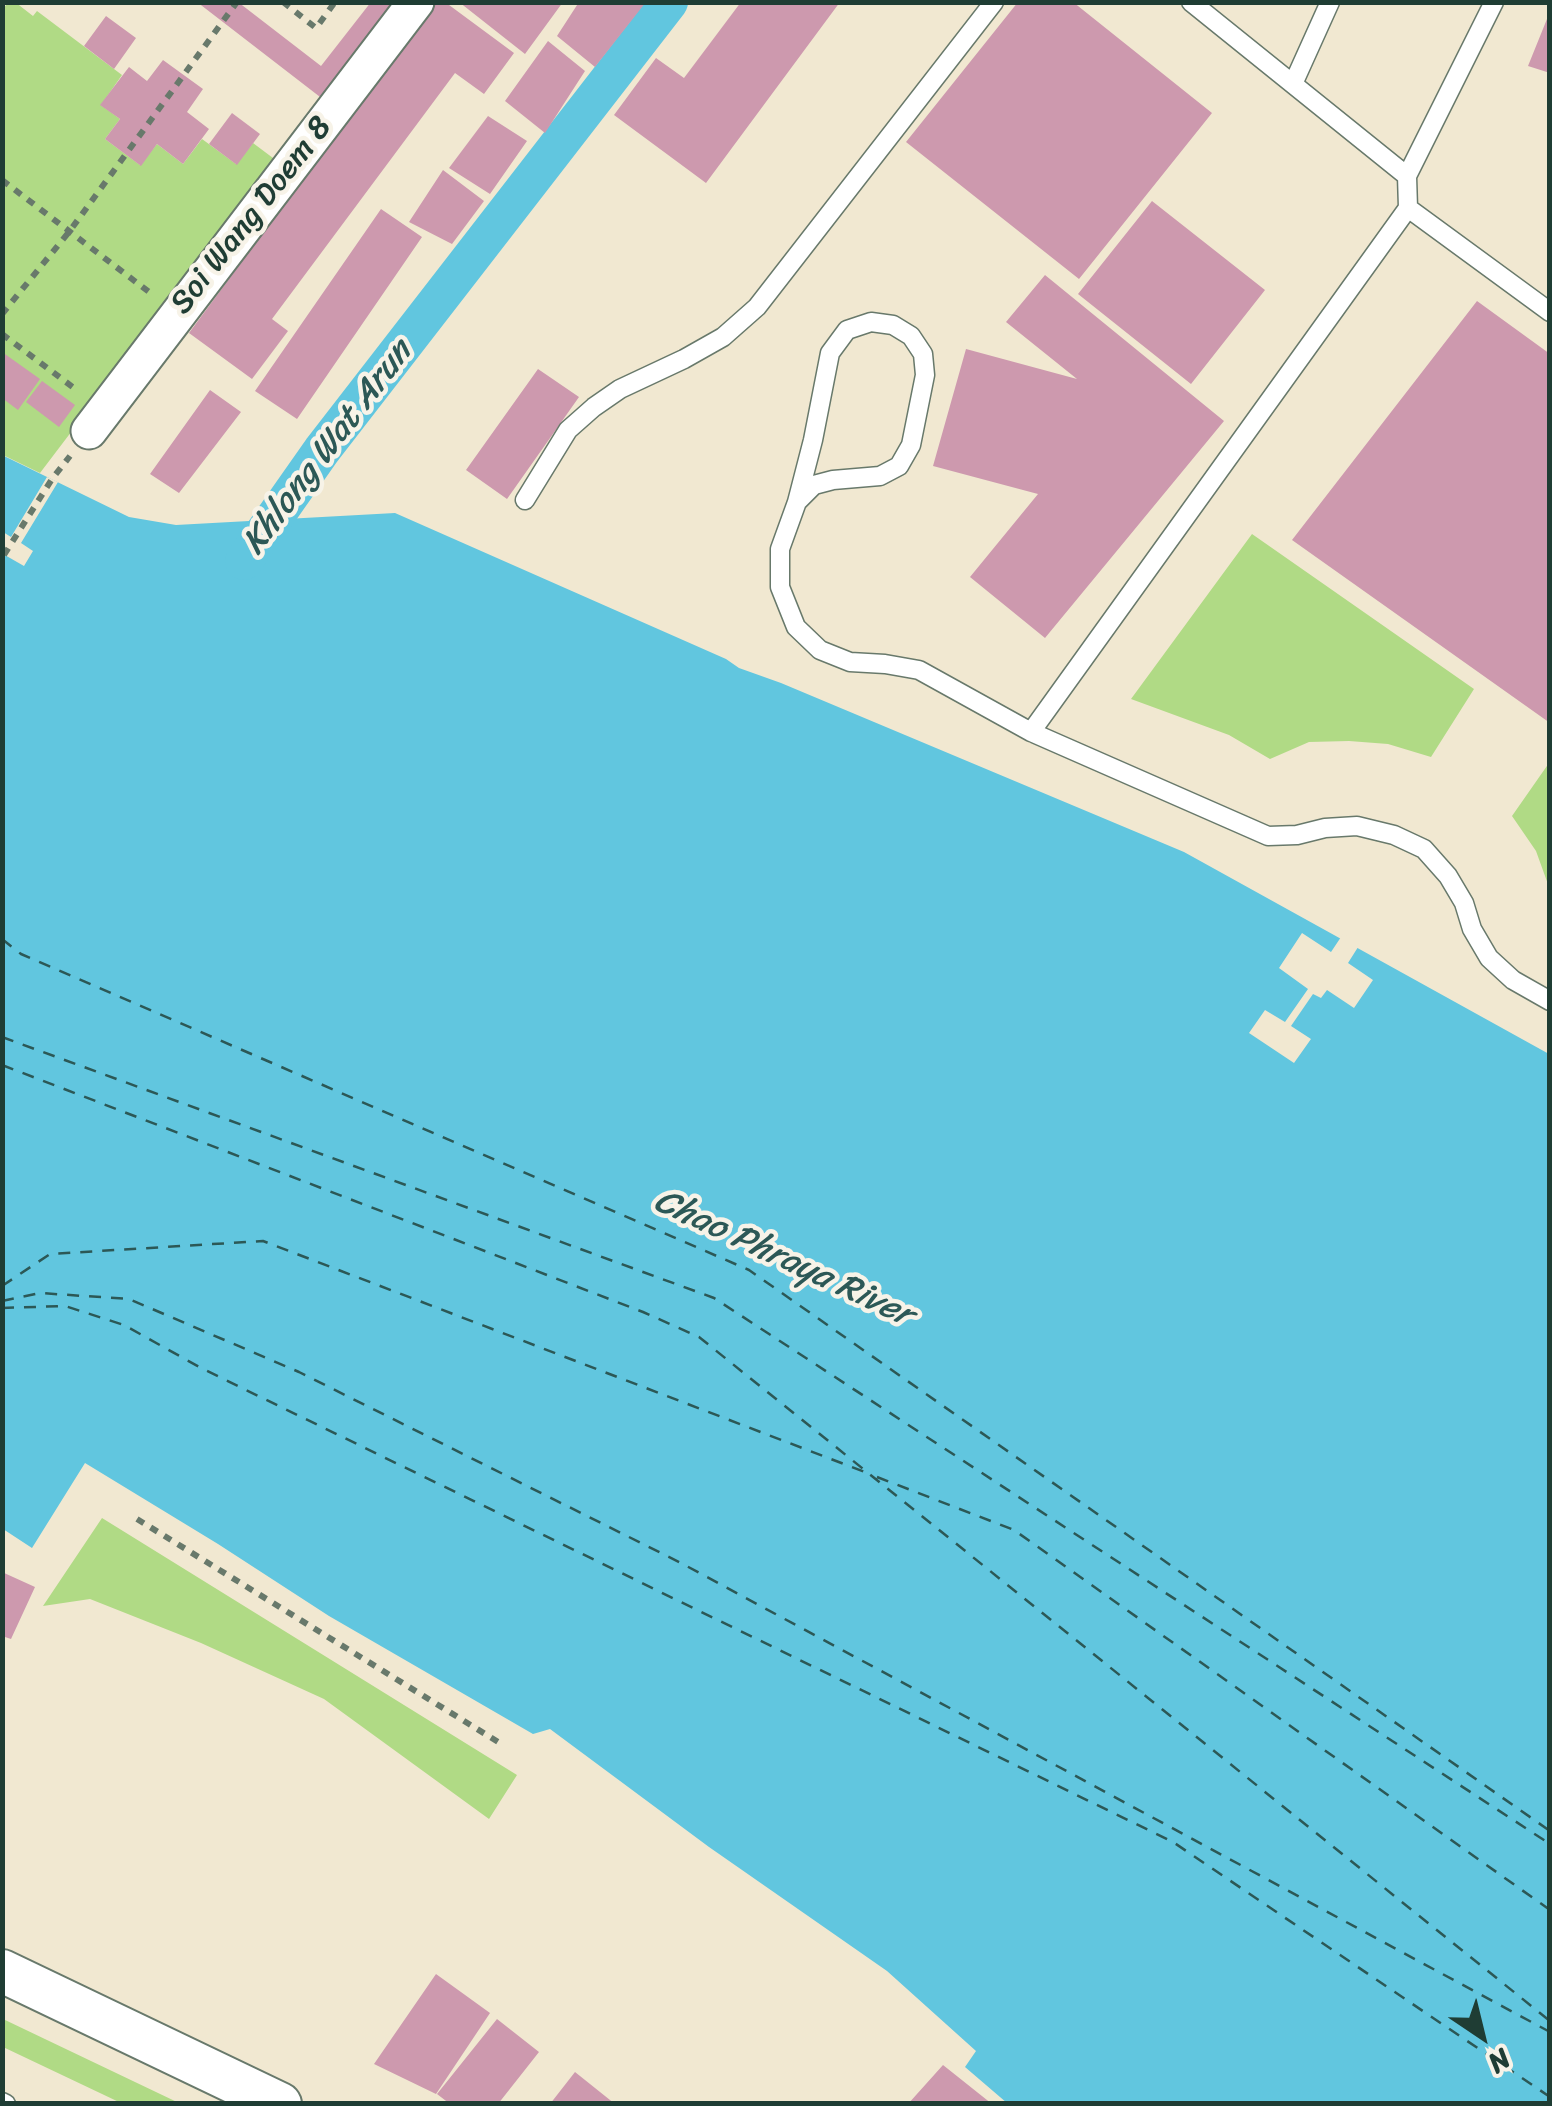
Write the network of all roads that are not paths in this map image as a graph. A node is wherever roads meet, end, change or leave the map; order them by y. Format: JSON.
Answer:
{"nodes":[{"id":1,"x":416,"y":2,"type":"edge"},
{"id":2,"x":994,"y":2,"type":"edge"},
{"id":3,"x":1191,"y":2,"type":"edge"},
{"id":4,"x":1330,"y":2,"type":"edge"},
{"id":5,"x":1494,"y":2,"type":"edge"},
{"id":6,"x":1294,"y":84,"type":"junction"},
{"id":7,"x":1407,"y":176,"type":"junction"},
{"id":8,"x":1408,"y":208,"type":"junction"},
{"id":9,"x":1550,"y":312,"type":"edge"},
{"id":10,"x":96,"y":420,"type":"road end"},
{"id":11,"x":524,"y":500,"type":"dead end"},
{"id":12,"x":796,"y":502,"type":"junction"},
{"id":13,"x":1031,"y":732,"type":"junction"},
{"id":14,"x":1550,"y":1001,"type":"edge"},
{"id":15,"x":2,"y":1971,"type":"edge"},
{"id":16,"x":280,"y":2104,"type":"edge"}],
"edges":[{"from":1,"to":10,"type":"street","name":"Soi Wang Doem 8"},
{"from":2,"to":11,"type":"lane"},
{"from":3,"to":6,"type":"lane"},
{"from":4,"to":6,"type":"lane"},
{"from":5,"to":7,"type":"lane"},
{"from":6,"to":7,"type":"lane"},
{"from":7,"to":8,"type":"lane"},
{"from":8,"to":9,"type":"lane"},
{"from":8,"to":13,"type":"lane"},
{"from":12,"to":12,"type":"lane"},
{"from":12,"to":13,"type":"lane"},
{"from":13,"to":14,"type":"lane"},
{"from":15,"to":16,"type":"street"}]}
